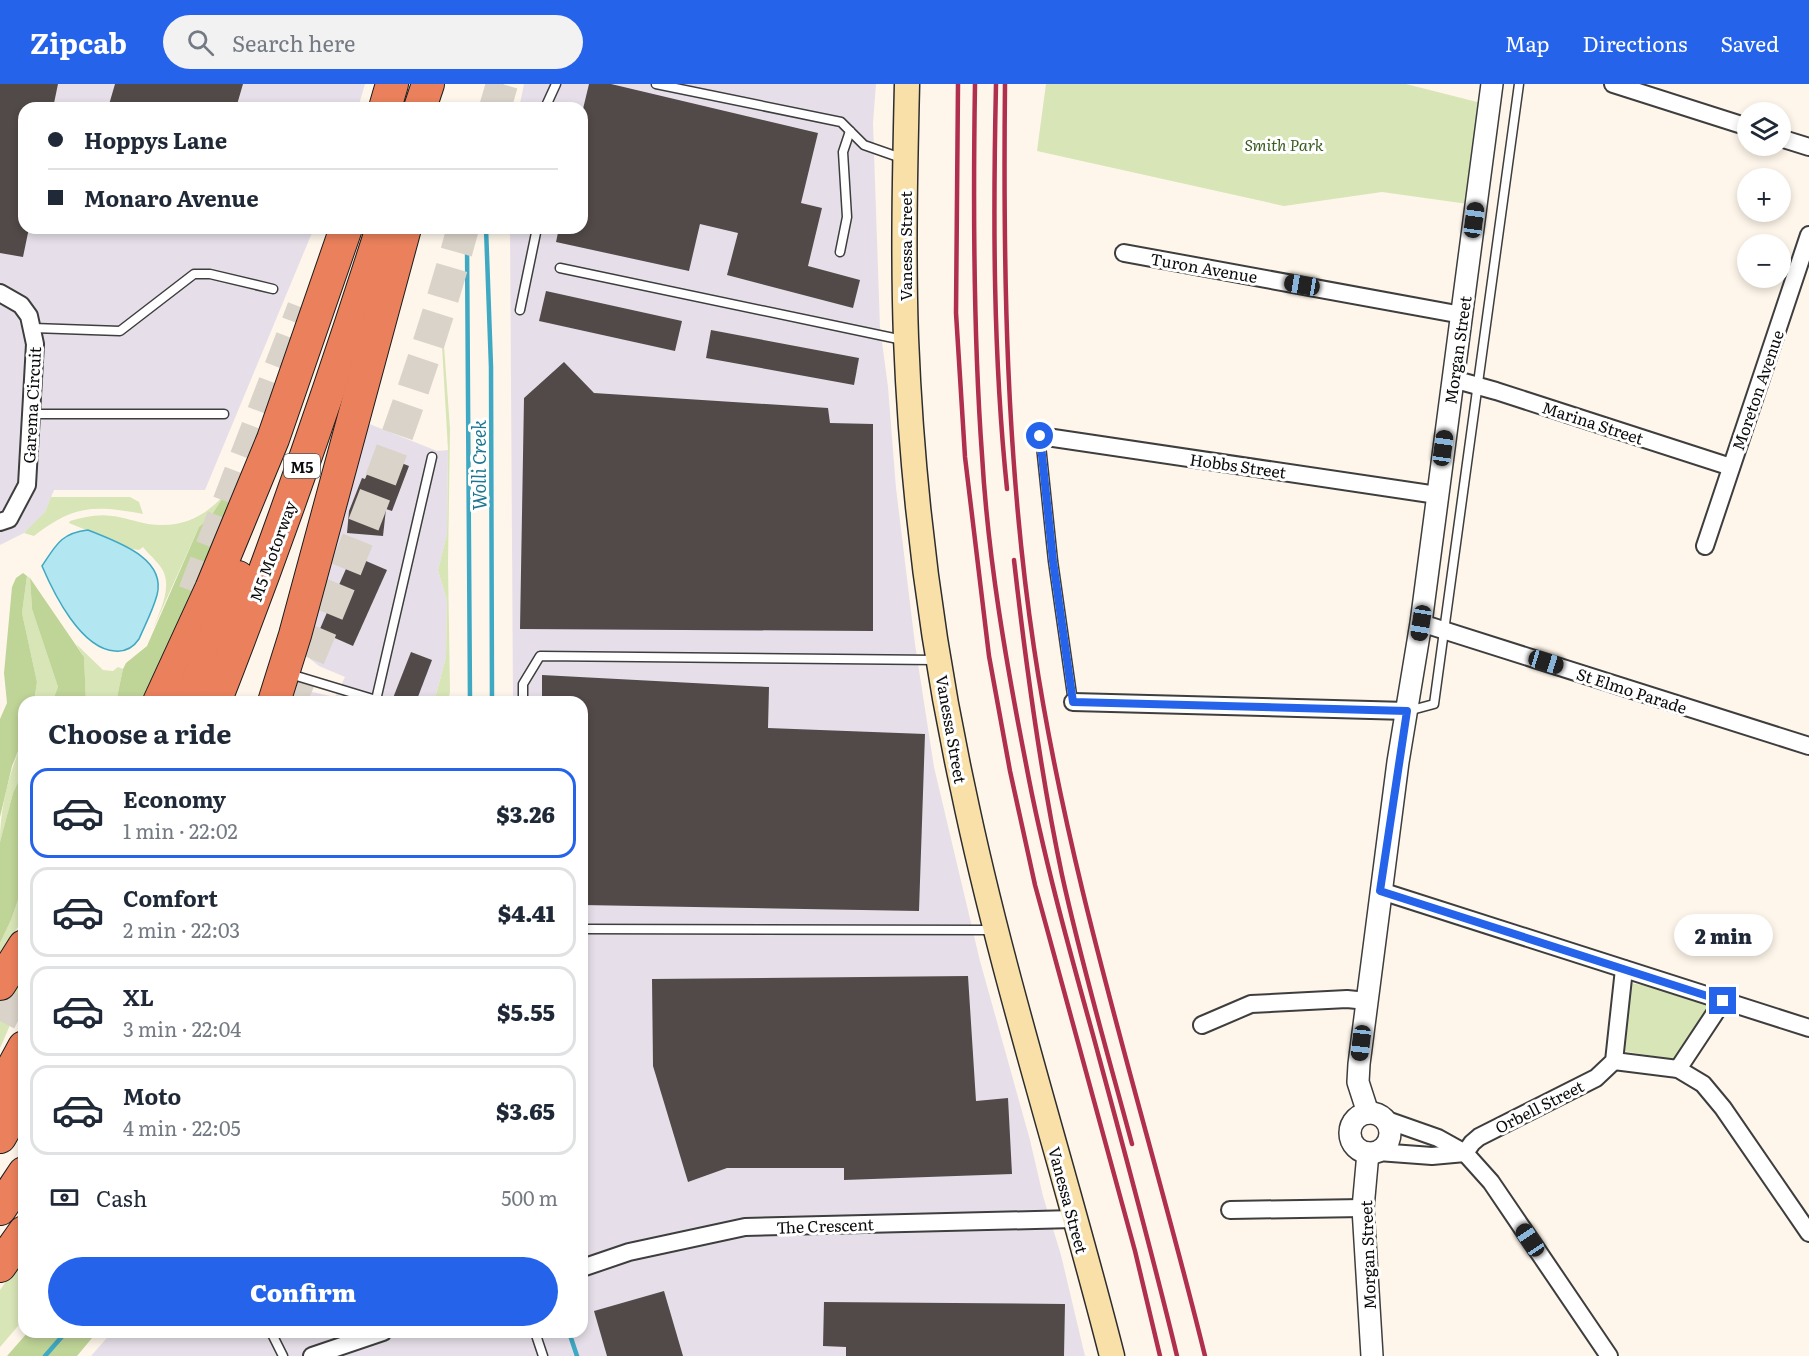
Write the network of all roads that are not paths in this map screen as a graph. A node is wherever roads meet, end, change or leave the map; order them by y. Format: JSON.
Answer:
{"nodes":[{"id":1,"x":392,"y":84,"type":"edge"},
{"id":2,"x":428,"y":84,"type":"edge"},
{"id":3,"x":440,"y":84,"type":"edge"},
{"id":4,"x":556,"y":84,"type":"edge"},
{"id":5,"x":656,"y":84,"type":"edge"},
{"id":6,"x":907,"y":84,"type":"edge"},
{"id":7,"x":1492,"y":84,"type":"edge"},
{"id":8,"x":1518,"y":84,"type":"edge"},
{"id":9,"x":1613,"y":84,"type":"edge"},
{"id":10,"x":387,"y":102,"type":"edge"},
{"id":11,"x":422,"y":102,"type":"edge"},
{"id":12,"x":436,"y":102,"type":"edge"},
{"id":13,"x":548,"y":102,"type":"edge"},
{"id":14,"x":1737,"y":123,"type":"edge"},
{"id":15,"x":850,"y":131,"type":"junction"},
{"id":16,"x":1791,"y":141,"type":"edge"},
{"id":17,"x":1809,"y":147,"type":"edge"},
{"id":18,"x":905,"y":159,"type":"junction"},
{"id":19,"x":346,"y":234,"type":"edge"},
{"id":20,"x":346,"y":234,"type":"edge"},
{"id":21,"x":380,"y":234,"type":"edge"},
{"id":22,"x":403,"y":234,"type":"edge"},
{"id":23,"x":536,"y":234,"type":"edge"},
{"id":24,"x":1809,"y":235,"type":"edge"},
{"id":25,"x":840,"y":252,"type":"dead end"},
{"id":26,"x":1124,"y":253,"type":"dead end"},
{"id":27,"x":560,"y":268,"type":"dead end"},
{"id":28,"x":273,"y":289,"type":"dead end"},
{"id":29,"x":0,"y":293,"type":"edge"},
{"id":30,"x":520,"y":310,"type":"dead end"},
{"id":31,"x":1462,"y":315,"type":"junction"},
{"id":32,"x":33,"y":328,"type":"junction"},
{"id":33,"x":906,"y":341,"type":"junction"},
{"id":34,"x":1453,"y":379,"type":"junction"},
{"id":35,"x":1477,"y":385,"type":"junction"},
{"id":36,"x":31,"y":414,"type":"junction"},
{"id":37,"x":224,"y":414,"type":"dead end"},
{"id":38,"x":1040,"y":436,"type":"joint"},
{"id":39,"x":432,"y":457,"type":"dead end"},
{"id":40,"x":1731,"y":467,"type":"junction"},
{"id":41,"x":1437,"y":495,"type":"junction"},
{"id":42,"x":0,"y":522,"type":"edge"},
{"id":43,"x":1705,"y":546,"type":"dead end"},
{"id":44,"x":1421,"y":623,"type":"junction"},
{"id":45,"x":1445,"y":630,"type":"junction"},
{"id":46,"x":939,"y":660,"type":"junction"},
{"id":47,"x":283,"y":672,"type":"junction"},
{"id":48,"x":162,"y":696,"type":"edge"},
{"id":49,"x":192,"y":696,"type":"edge"},
{"id":50,"x":217,"y":696,"type":"edge"},
{"id":51,"x":276,"y":696,"type":"edge"},
{"id":52,"x":360,"y":696,"type":"edge"},
{"id":53,"x":377,"y":696,"type":"edge"},
{"id":54,"x":523,"y":696,"type":"edge"},
{"id":55,"x":1073,"y":702,"type":"joint"},
{"id":56,"x":1407,"y":711,"type":"junction"},
{"id":57,"x":1809,"y":746,"type":"edge"},
{"id":58,"x":1380,"y":891,"type":"junction"},
{"id":59,"x":588,"y":929,"type":"edge"},
{"id":60,"x":996,"y":930,"type":"junction"},
{"id":61,"x":18,"y":956,"type":"edge"},
{"id":62,"x":1624,"y":969,"type":"junction"},
{"id":63,"x":0,"y":984,"type":"edge"},
{"id":64,"x":1367,"y":1001,"type":"junction"},
{"id":65,"x":1723,"y":1001,"type":"junction"},
{"id":66,"x":1202,"y":1025,"type":"dead end"},
{"id":67,"x":1809,"y":1028,"type":"edge"},
{"id":68,"x":18,"y":1058,"type":"edge"},
{"id":69,"x":1614,"y":1061,"type":"junction"},
{"id":70,"x":1678,"y":1069,"type":"junction"},
{"id":71,"x":0,"y":1091,"type":"edge"},
{"id":72,"x":18,"y":1106,"type":"edge"},
{"id":73,"x":1376,"y":1116,"type":"junction"},
{"id":74,"x":0,"y":1137,"type":"edge"},
{"id":75,"x":1373,"y":1152,"type":"junction"},
{"id":76,"x":1465,"y":1153,"type":"junction"},
{"id":77,"x":18,"y":1182,"type":"edge"},
{"id":78,"x":1363,"y":1208,"type":"junction"},
{"id":79,"x":0,"y":1209,"type":"edge"},
{"id":80,"x":1230,"y":1210,"type":"dead end"},
{"id":81,"x":1074,"y":1219,"type":"junction"},
{"id":82,"x":1809,"y":1233,"type":"edge"},
{"id":83,"x":18,"y":1240,"type":"edge"},
{"id":84,"x":0,"y":1266,"type":"edge"},
{"id":85,"x":588,"y":1266,"type":"edge"},
{"id":86,"x":274,"y":1338,"type":"edge"},
{"id":87,"x":365,"y":1338,"type":"edge"},
{"id":88,"x":537,"y":1338,"type":"edge"},
{"id":89,"x":283,"y":1356,"type":"edge"},
{"id":90,"x":312,"y":1356,"type":"edge"},
{"id":91,"x":543,"y":1356,"type":"edge"},
{"id":92,"x":1112,"y":1356,"type":"edge"},
{"id":93,"x":1372,"y":1356,"type":"edge"},
{"id":94,"x":1609,"y":1356,"type":"edge"}],
"edges":[{"from":1,"to":10,"type":"highway"},
{"from":2,"to":11,"type":"highway"},
{"from":3,"to":12,"type":"highway"},
{"from":4,"to":13,"type":"lane"},
{"from":5,"to":15,"type":"lane"},
{"from":6,"to":18,"type":"main road","name":"Vanessa Street"},
{"from":7,"to":31,"type":"street","name":"Morgan Street"},
{"from":8,"to":35,"type":"lane"},
{"from":9,"to":14,"type":"street"},
{"from":15,"to":18,"type":"lane"},
{"from":15,"to":25,"type":"lane"},
{"from":16,"to":17,"type":"street"},
{"from":18,"to":33,"type":"main road","name":"Vanessa Street"},
{"from":19,"to":48,"type":"highway"},
{"from":20,"to":49,"type":"highway","name":"M5 Motorway","number":"M5"},
{"from":21,"to":50,"type":"highway","name":"M5 Motorway","number":"M5"},
{"from":22,"to":47,"type":"highway"},
{"from":23,"to":30,"type":"lane"},
{"from":24,"to":40,"type":"street","name":"Moreton Avenue"},
{"from":26,"to":31,"type":"street","name":"Turon Avenue"},
{"from":27,"to":33,"type":"lane"},
{"from":28,"to":32,"type":"lane"},
{"from":29,"to":32,"type":"street","name":"Garema Circuit"},
{"from":31,"to":34,"type":"street","name":"Morgan Street"},
{"from":32,"to":36,"type":"street","name":"Garema Circuit"},
{"from":33,"to":46,"type":"main road","name":"Vanessa Street"},
{"from":34,"to":35,"type":"street","name":"Marina Street"},
{"from":34,"to":41,"type":"street","name":"Morgan Street"},
{"from":35,"to":40,"type":"street","name":"Marina Street"},
{"from":35,"to":45,"type":"lane"},
{"from":36,"to":37,"type":"lane"},
{"from":36,"to":42,"type":"street","name":"Garema Circuit"},
{"from":38,"to":41,"type":"street","name":"Hobbs Street"},
{"from":38,"to":55,"type":"lane"},
{"from":39,"to":53,"type":"lane"},
{"from":40,"to":43,"type":"street","name":"Moreton Avenue"},
{"from":41,"to":44,"type":"street","name":"Morgan Street"},
{"from":44,"to":45,"type":"street","name":"St Elmo Parade"},
{"from":44,"to":56,"type":"street","name":"Morgan Street"},
{"from":45,"to":56,"type":"lane"},
{"from":45,"to":57,"type":"street","name":"St Elmo Parade"},
{"from":46,"to":54,"type":"lane"},
{"from":46,"to":60,"type":"main road","name":"Vanessa Street"},
{"from":47,"to":51,"type":"highway"},
{"from":47,"to":52,"type":"lane"},
{"from":55,"to":56,"type":"street"},
{"from":56,"to":58,"type":"street","name":"Morgan Street"},
{"from":58,"to":62,"type":"street"},
{"from":58,"to":64,"type":"street","name":"Morgan Street"},
{"from":59,"to":60,"type":"lane"},
{"from":60,"to":81,"type":"main road","name":"Vanessa Street"},
{"from":61,"to":63,"type":"highway"},
{"from":62,"to":65,"type":"street"},
{"from":62,"to":69,"type":"street"},
{"from":64,"to":66,"type":"street"},
{"from":64,"to":73,"type":"street","name":"Morgan Street"},
{"from":65,"to":67,"type":"street"},
{"from":65,"to":70,"type":"street"},
{"from":68,"to":71,"type":"highway"},
{"from":69,"to":70,"type":"street"},
{"from":69,"to":76,"type":"street","name":"Orbell Street"},
{"from":70,"to":82,"type":"street"},
{"from":72,"to":74,"type":"highway"},
{"from":73,"to":75,"type":"street"},
{"from":73,"to":75,"type":"street"},
{"from":73,"to":76,"type":"street"},
{"from":75,"to":76,"type":"street"},
{"from":75,"to":78,"type":"street","name":"Morgan Street"},
{"from":76,"to":94,"type":"street"},
{"from":77,"to":79,"type":"highway"},
{"from":78,"to":80,"type":"street"},
{"from":78,"to":93,"type":"street","name":"Morgan Street"},
{"from":81,"to":85,"type":"street","name":"The Crescent"},
{"from":81,"to":92,"type":"main road","name":"Vanessa Street"},
{"from":83,"to":84,"type":"highway"},
{"from":86,"to":89,"type":"lane"},
{"from":87,"to":90,"type":"street"},
{"from":88,"to":91,"type":"lane"}]}
